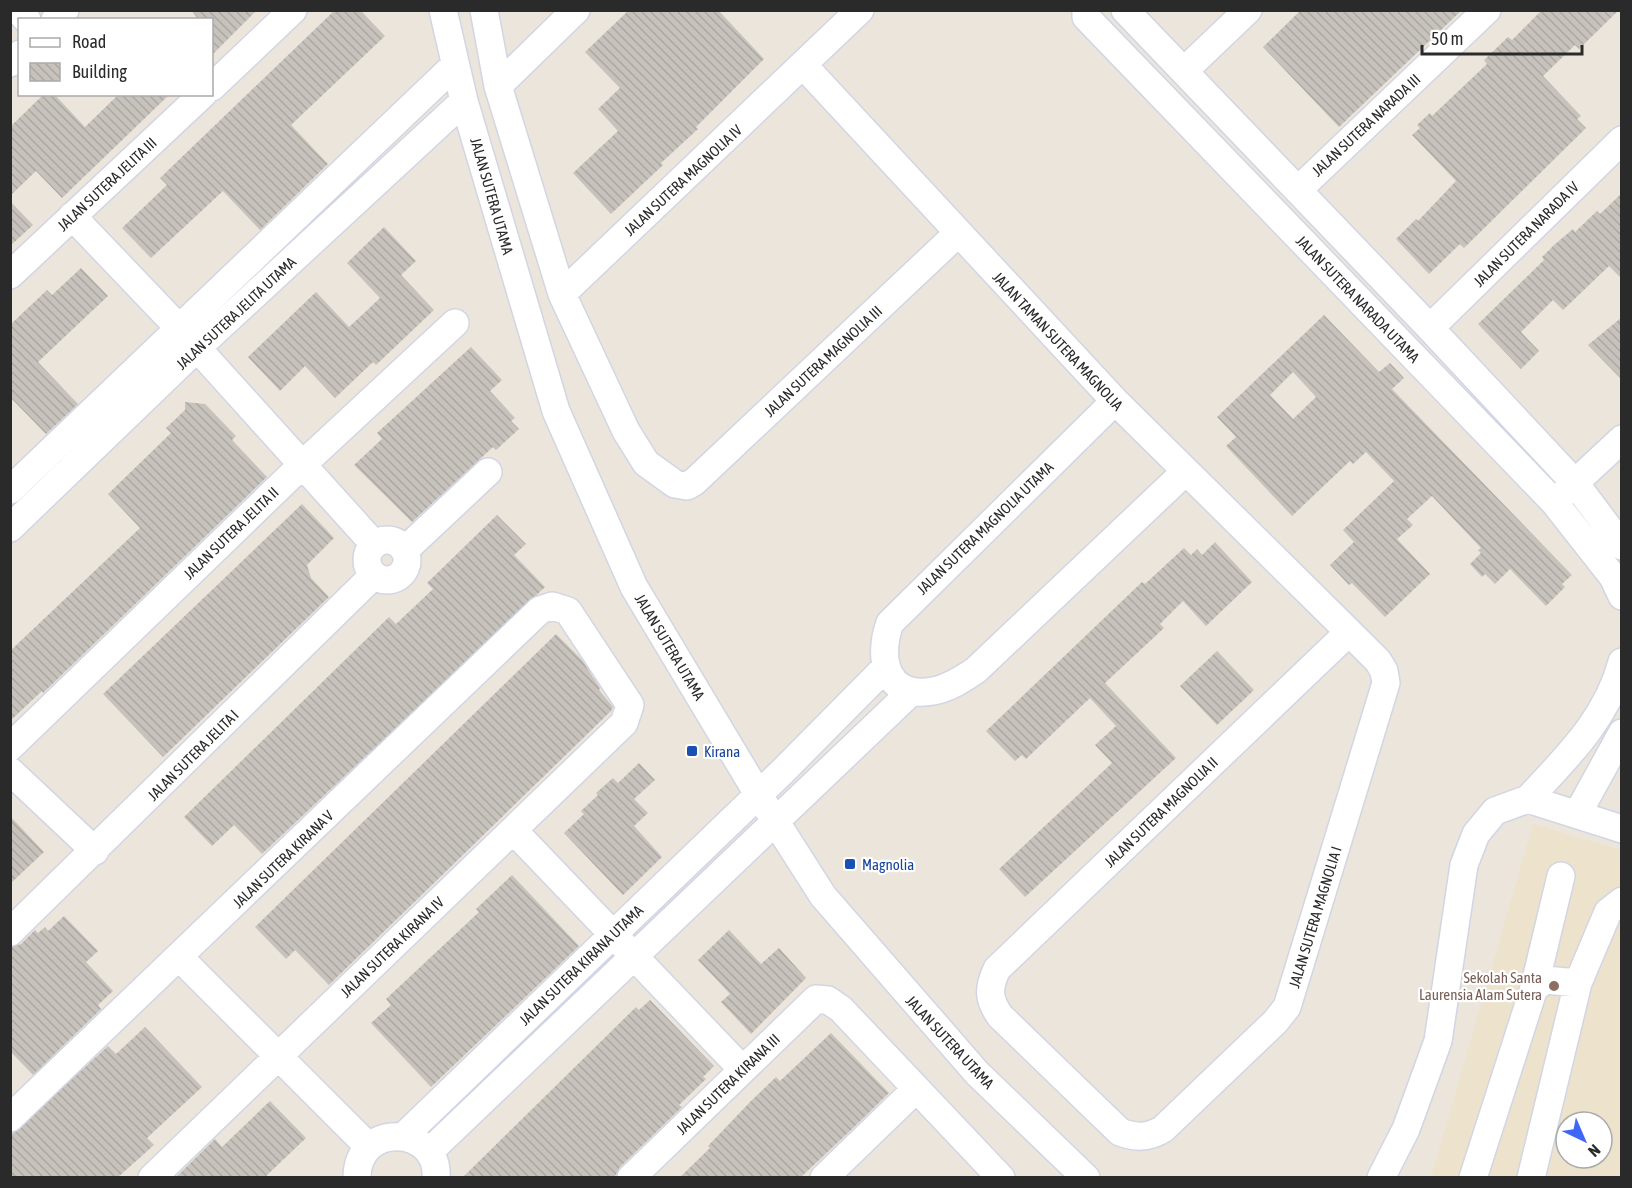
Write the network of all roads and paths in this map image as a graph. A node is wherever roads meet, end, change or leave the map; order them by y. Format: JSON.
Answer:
{"nodes":[{"id":1,"x":293,"y":10,"type":"edge"},
{"id":2,"x":443,"y":10,"type":"edge"},
{"id":3,"x":484,"y":10,"type":"edge"},
{"id":4,"x":576,"y":10,"type":"edge"},
{"id":5,"x":860,"y":10,"type":"edge"},
{"id":6,"x":1086,"y":10,"type":"edge"},
{"id":7,"x":1125,"y":10,"type":"edge"},
{"id":8,"x":1248,"y":10,"type":"edge"},
{"id":9,"x":1487,"y":10,"type":"edge"},
{"id":10,"x":455,"y":65,"type":"junction"},
{"id":11,"x":804,"y":66,"type":"junction"},
{"id":12,"x":1184,"y":71,"type":"junction"},
{"id":13,"x":213,"y":86,"type":"edge"},
{"id":14,"x":498,"y":86,"type":"junction"},
{"id":15,"x":201,"y":96,"type":"edge"},
{"id":16,"x":464,"y":101,"type":"junction"},
{"id":17,"x":1622,"y":140,"type":"edge"},
{"id":18,"x":1298,"y":190,"type":"junction"},
{"id":19,"x":320,"y":196,"type":"junction"},
{"id":20,"x":72,"y":216,"type":"junction"},
{"id":21,"x":339,"y":219,"type":"junction"},
{"id":22,"x":957,"y":234,"type":"junction"},
{"id":23,"x":10,"y":275,"type":"edge"},
{"id":24,"x":562,"y":294,"type":"junction"},
{"id":25,"x":455,"y":323,"type":"dead end"},
{"id":26,"x":179,"y":328,"type":"junction"},
{"id":27,"x":1430,"y":328,"type":"junction"},
{"id":28,"x":197,"y":348,"type":"junction"},
{"id":29,"x":1115,"y":401,"type":"junction"},
{"id":30,"x":1622,"y":439,"type":"edge"},
{"id":31,"x":303,"y":464,"type":"junction"},
{"id":32,"x":488,"y":472,"type":"dead end"},
{"id":33,"x":1185,"y":472,"type":"junction"},
{"id":34,"x":1575,"y":483,"type":"junction"},
{"id":35,"x":10,"y":490,"type":"edge"},
{"id":36,"x":1554,"y":502,"type":"junction"},
{"id":37,"x":10,"y":528,"type":"edge"},
{"id":38,"x":374,"y":544,"type":"junction"},
{"id":39,"x":1622,"y":546,"type":"edge"},
{"id":40,"x":405,"y":549,"type":"junction"},
{"id":41,"x":373,"y":576,"type":"junction"},
{"id":42,"x":1622,"y":596,"type":"edge"},
{"id":43,"x":558,"y":607,"type":"joint"},
{"id":44,"x":1349,"y":632,"type":"junction"},
{"id":45,"x":1378,"y":661,"type":"joint"},
{"id":46,"x":1622,"y":662,"type":"edge"},
{"id":47,"x":885,"y":668,"type":"junction"},
{"id":48,"x":910,"y":692,"type":"junction"},
{"id":49,"x":1622,"y":733,"type":"edge"},
{"id":50,"x":10,"y":747,"type":"edge"},
{"id":51,"x":10,"y":771,"type":"edge"},
{"id":52,"x":758,"y":794,"type":"junction"},
{"id":53,"x":1528,"y":799,"type":"junction"},
{"id":54,"x":1578,"y":813,"type":"junction"},
{"id":55,"x":776,"y":820,"type":"junction"},
{"id":56,"x":1622,"y":829,"type":"edge"},
{"id":57,"x":514,"y":831,"type":"junction"},
{"id":58,"x":95,"y":851,"type":"junction"},
{"id":59,"x":1561,"y":876,"type":"dead end"},
{"id":60,"x":1622,"y":901,"type":"edge"},
{"id":61,"x":10,"y":933,"type":"edge"},
{"id":62,"x":613,"y":934,"type":"junction"},
{"id":63,"x":634,"y":956,"type":"junction"},
{"id":64,"x":180,"y":958,"type":"junction"},
{"id":65,"x":1578,"y":983,"type":"junction"},
{"id":66,"x":1534,"y":988,"type":"junction"},
{"id":67,"x":278,"y":1056,"type":"junction"},
{"id":68,"x":742,"y":1069,"type":"junction"},
{"id":69,"x":915,"y":1090,"type":"junction"},
{"id":70,"x":10,"y":1118,"type":"edge"},
{"id":71,"x":1163,"y":1129,"type":"joint"},
{"id":72,"x":404,"y":1136,"type":"junction"},
{"id":73,"x":369,"y":1147,"type":"junction"},
{"id":74,"x":432,"y":1165,"type":"edge"},
{"id":75,"x":1381,"y":1177,"type":"edge"},
{"id":76,"x":152,"y":1178,"type":"edge"},
{"id":77,"x":357,"y":1178,"type":"edge"},
{"id":78,"x":631,"y":1178,"type":"edge"},
{"id":79,"x":824,"y":1178,"type":"edge"},
{"id":80,"x":1001,"y":1178,"type":"edge"},
{"id":81,"x":1086,"y":1178,"type":"edge"},
{"id":82,"x":1473,"y":1178,"type":"edge"},
{"id":83,"x":1531,"y":1178,"type":"edge"}],
"edges":[{"from":1,"to":13,"type":"street"},
{"from":2,"to":10,"type":"street","name":"JALAN SUTERA UTAMA"},
{"from":3,"to":14,"type":"street"},
{"from":4,"to":14,"type":"street"},
{"from":5,"to":11,"type":"street"},
{"from":6,"to":36,"type":"street","name":"JALAN SUTERA NARADA UTAMA"},
{"from":7,"to":12,"type":"street"},
{"from":8,"to":12,"type":"street"},
{"from":9,"to":18,"type":"street","name":"JALAN SUTERA NARADA III"},
{"from":10,"to":16,"type":"street","name":"JALAN SUTERA UTAMA"},
{"from":10,"to":19,"type":"street","name":"JALAN SUTERA JELITA UTAMA"},
{"from":11,"to":22,"type":"street","name":"JALAN TAMAN SUTERA MAGNOLIA"},
{"from":11,"to":24,"type":"street","name":"JALAN SUTERA MAGNOLIA IV"},
{"from":12,"to":18,"type":"street"},
{"from":14,"to":24,"type":"street"},
{"from":15,"to":20,"type":"street","name":"JALAN SUTERA JELITA III"},
{"from":16,"to":21,"type":"street","name":"JALAN SUTERA JELITA UTAMA"},
{"from":16,"to":52,"type":"street","name":"JALAN SUTERA UTAMA"},
{"from":17,"to":27,"type":"street","name":"JALAN SUTERA NARADA IV"},
{"from":18,"to":27,"type":"street"},
{"from":19,"to":21,"type":"street"},
{"from":19,"to":26,"type":"street","name":"JALAN SUTERA JELITA UTAMA"},
{"from":20,"to":23,"type":"street","name":"JALAN SUTERA JELITA III"},
{"from":20,"to":26,"type":"street"},
{"from":21,"to":28,"type":"street","name":"JALAN SUTERA JELITA UTAMA"},
{"from":22,"to":24,"type":"street","name":"JALAN SUTERA MAGNOLIA III"},
{"from":22,"to":29,"type":"street","name":"JALAN TAMAN SUTERA MAGNOLIA"},
{"from":25,"to":31,"type":"street","name":"JALAN SUTERA JELITA II"},
{"from":26,"to":28,"type":"street"},
{"from":26,"to":35,"type":"street","name":"JALAN SUTERA JELITA UTAMA"},
{"from":27,"to":34,"type":"street"},
{"from":28,"to":31,"type":"street"},
{"from":28,"to":37,"type":"street","name":"JALAN SUTERA JELITA UTAMA"},
{"from":29,"to":33,"type":"street","name":"JALAN TAMAN SUTERA MAGNOLIA"},
{"from":29,"to":47,"type":"street","name":"JALAN SUTERA MAGNOLIA UTAMA"},
{"from":30,"to":34,"type":"street"},
{"from":31,"to":38,"type":"street"},
{"from":31,"to":50,"type":"street","name":"JALAN SUTERA JELITA II"},
{"from":32,"to":40,"type":"street"},
{"from":33,"to":44,"type":"street","name":"JALAN TAMAN SUTERA MAGNOLIA"},
{"from":33,"to":48,"type":"street"},
{"from":34,"to":36,"type":"street"},
{"from":34,"to":39,"type":"street"},
{"from":36,"to":42,"type":"street","name":"JALAN SUTERA NARADA UTAMA"},
{"from":38,"to":40,"type":"street"},
{"from":38,"to":41,"type":"street"},
{"from":40,"to":41,"type":"street"},
{"from":41,"to":58,"type":"street","name":"JALAN SUTERA JELITA I"},
{"from":43,"to":57,"type":"street","name":"JALAN SUTERA KIRANA IV"},
{"from":43,"to":64,"type":"street","name":"JALAN SUTERA KIRANA V"},
{"from":44,"to":45,"type":"street","name":"JALAN TAMAN SUTERA MAGNOLIA"},
{"from":44,"to":71,"type":"street","name":"JALAN SUTERA MAGNOLIA II"},
{"from":45,"to":71,"type":"street","name":"JALAN SUTERA MAGNOLIA I"},
{"from":46,"to":53,"type":"street"},
{"from":47,"to":48,"type":"street"},
{"from":47,"to":52,"type":"street"},
{"from":48,"to":55,"type":"street"},
{"from":49,"to":54,"type":"street"},
{"from":51,"to":58,"type":"street"},
{"from":52,"to":55,"type":"street","name":"JALAN SUTERA UTAMA"},
{"from":52,"to":62,"type":"street","name":"JALAN SUTERA KIRANA UTAMA"},
{"from":53,"to":54,"type":"street"},
{"from":53,"to":75,"type":"street"},
{"from":54,"to":56,"type":"street"},
{"from":55,"to":63,"type":"street","name":"JALAN SUTERA KIRANA UTAMA"},
{"from":55,"to":81,"type":"street","name":"JALAN SUTERA UTAMA"},
{"from":57,"to":62,"type":"street"},
{"from":57,"to":67,"type":"street","name":"JALAN SUTERA KIRANA IV"},
{"from":58,"to":61,"type":"street","name":"JALAN SUTERA JELITA I"},
{"from":59,"to":66,"type":"street"},
{"from":60,"to":65,"type":"street"},
{"from":62,"to":63,"type":"street"},
{"from":62,"to":72,"type":"street","name":"JALAN SUTERA KIRANA UTAMA"},
{"from":63,"to":68,"type":"street"},
{"from":63,"to":74,"type":"street","name":"JALAN SUTERA KIRANA UTAMA"},
{"from":64,"to":67,"type":"street"},
{"from":64,"to":70,"type":"street","name":"JALAN SUTERA KIRANA V"},
{"from":65,"to":66,"type":"street"},
{"from":65,"to":83,"type":"street"},
{"from":66,"to":82,"type":"street"},
{"from":67,"to":73,"type":"street"},
{"from":67,"to":76,"type":"street","name":"JALAN SUTERA KIRANA IV"},
{"from":68,"to":69,"type":"street","name":"JALAN SUTERA KIRANA III"},
{"from":68,"to":78,"type":"street","name":"JALAN SUTERA KIRANA III"},
{"from":69,"to":79,"type":"street"},
{"from":69,"to":80,"type":"street"},
{"from":72,"to":73,"type":"street"},
{"from":72,"to":74,"type":"street"},
{"from":73,"to":77,"type":"street"}]}
